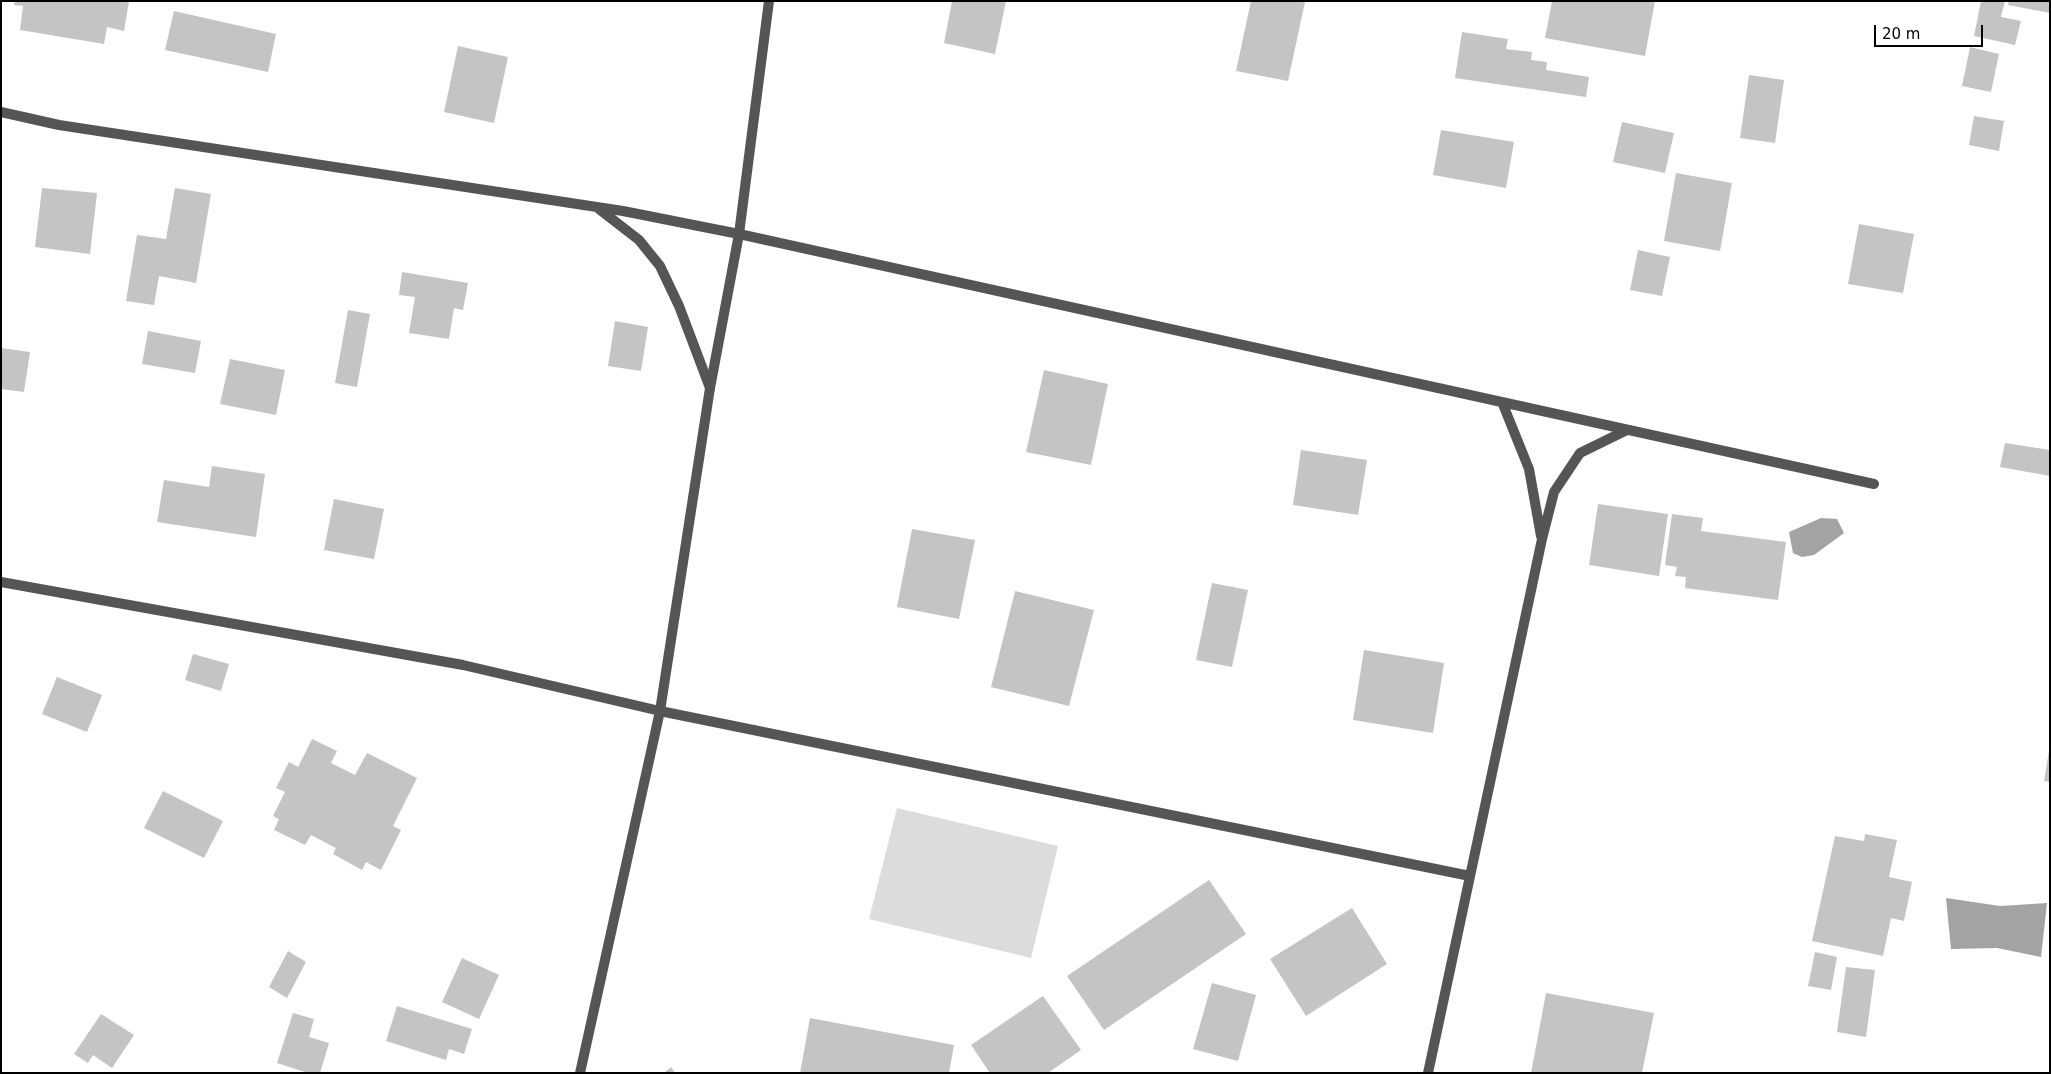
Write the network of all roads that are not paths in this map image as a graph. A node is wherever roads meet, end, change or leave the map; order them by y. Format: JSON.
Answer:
{"nodes":[{"id":1,"x":769,"y":1,"type":"edge"},
{"id":2,"x":1,"y":112,"type":"edge"},
{"id":3,"x":598,"y":208,"type":"junction"},
{"id":4,"x":739,"y":234,"type":"junction"},
{"id":5,"x":710,"y":388,"type":"junction"},
{"id":6,"x":1502,"y":402,"type":"junction"},
{"id":7,"x":1627,"y":430,"type":"junction"},
{"id":8,"x":1874,"y":484,"type":"dead end"},
{"id":9,"x":1542,"y":539,"type":"junction"},
{"id":10,"x":1,"y":582,"type":"edge"},
{"id":11,"x":660,"y":711,"type":"junction"},
{"id":12,"x":1470,"y":876,"type":"junction"},
{"id":13,"x":580,"y":1073,"type":"edge"},
{"id":14,"x":1428,"y":1073,"type":"edge"}],
"edges":[{"from":1,"to":4,"type":"street"},
{"from":2,"to":3,"type":"street"},
{"from":3,"to":4,"type":"street"},
{"from":3,"to":5,"type":"street"},
{"from":4,"to":5,"type":"street"},
{"from":4,"to":6,"type":"street"},
{"from":5,"to":11,"type":"street"},
{"from":6,"to":7,"type":"street"},
{"from":6,"to":9,"type":"street"},
{"from":7,"to":8,"type":"street"},
{"from":7,"to":9,"type":"street"},
{"from":9,"to":12,"type":"street"},
{"from":10,"to":11,"type":"street"},
{"from":11,"to":12,"type":"street"},
{"from":11,"to":13,"type":"street"},
{"from":12,"to":14,"type":"street"}]}
